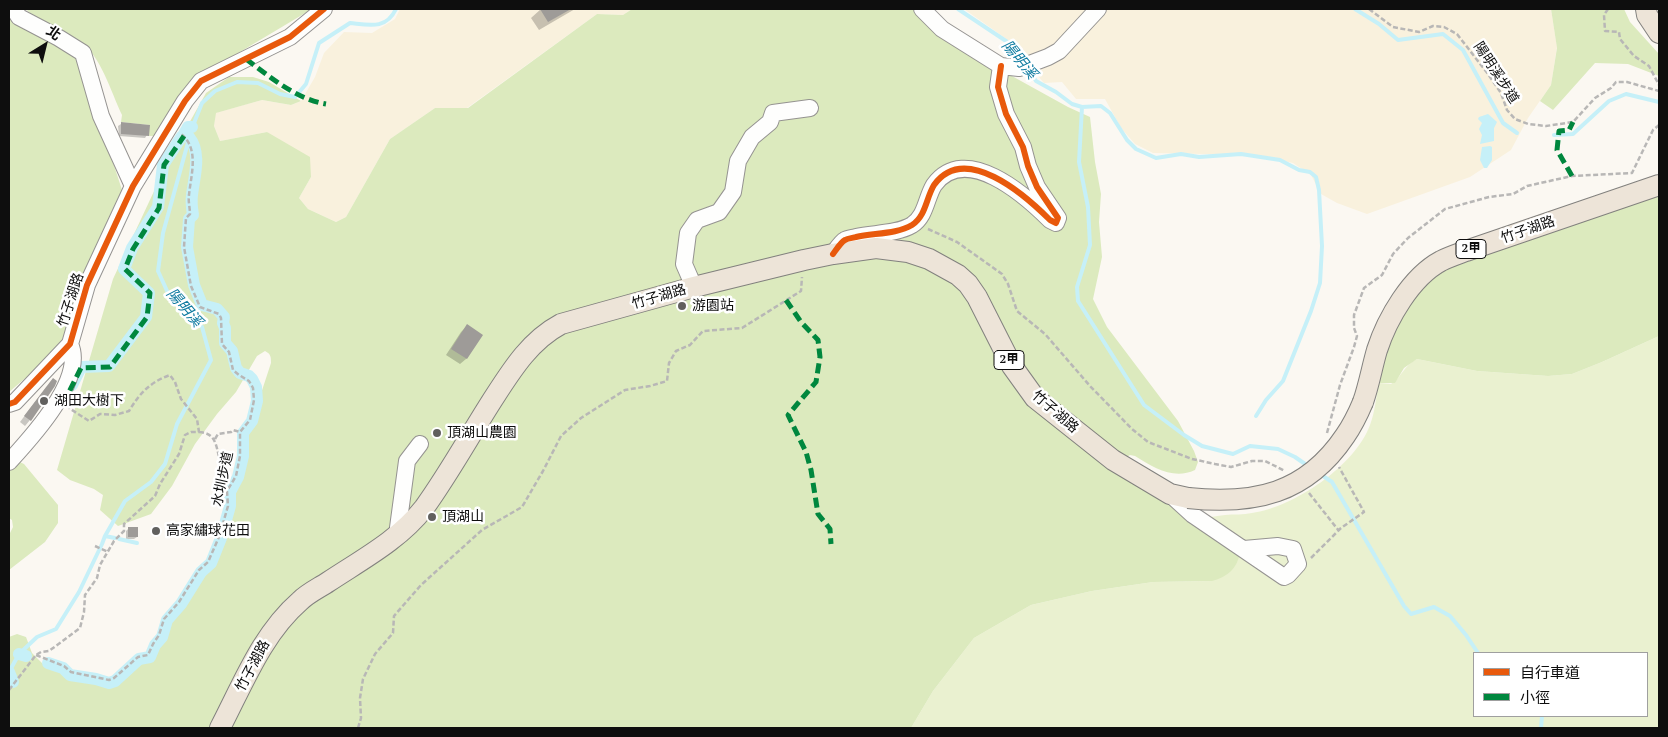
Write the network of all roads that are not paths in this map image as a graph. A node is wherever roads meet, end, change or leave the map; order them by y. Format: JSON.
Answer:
{"nodes":[{"id":1,"x":14,"y":9,"type":"edge"},
{"id":2,"x":324,"y":9,"type":"edge"},
{"id":3,"x":922,"y":9,"type":"edge"},
{"id":4,"x":1098,"y":9,"type":"edge"},
{"id":5,"x":1646,"y":9,"type":"edge"},
{"id":6,"x":1659,"y":33,"type":"edge"},
{"id":7,"x":1001,"y":66,"type":"junction"},
{"id":8,"x":810,"y":108,"type":"dead end"},
{"id":9,"x":1659,"y":185,"type":"edge"},
{"id":10,"x":133,"y":186,"type":"junction"},
{"id":11,"x":833,"y":254,"type":"junction"},
{"id":12,"x":694,"y":287,"type":"junction"},
{"id":13,"x":70,"y":344,"type":"junction"},
{"id":14,"x":9,"y":404,"type":"edge"},
{"id":15,"x":420,"y":444,"type":"dead end"},
{"id":16,"x":9,"y":462,"type":"edge"},
{"id":17,"x":1179,"y":496,"type":"junction"},
{"id":18,"x":397,"y":535,"type":"junction"},
{"id":19,"x":1244,"y":549,"type":"junction"},
{"id":20,"x":220,"y":728,"type":"edge"}],
"edges":[{"from":1,"to":10,"type":"street"},
{"from":2,"to":10,"type":"street","name":"竹子湖路"},
{"from":3,"to":7,"type":"street"},
{"from":4,"to":7,"type":"street"},
{"from":5,"to":6,"type":"main road"},
{"from":7,"to":11,"type":"street"},
{"from":8,"to":12,"type":"street"},
{"from":9,"to":17,"type":"main road","name":"竹子湖路","number":"2甲","bridge":true},
{"from":10,"to":13,"type":"street","name":"竹子湖路"},
{"from":11,"to":12,"type":"main road","name":"竹子湖路","number":"2甲"},
{"from":11,"to":17,"type":"main road","name":"竹子湖路","number":"2甲"},
{"from":12,"to":18,"type":"main road","name":"竹子湖路","number":"2甲"},
{"from":13,"to":14,"type":"street","name":"竹子湖路"},
{"from":13,"to":16,"type":"street"},
{"from":15,"to":18,"type":"street"},
{"from":17,"to":19,"type":"street"},
{"from":18,"to":20,"type":"main road","name":"竹子湖路","number":"2甲"},
{"from":19,"to":19,"type":"street"}]}
